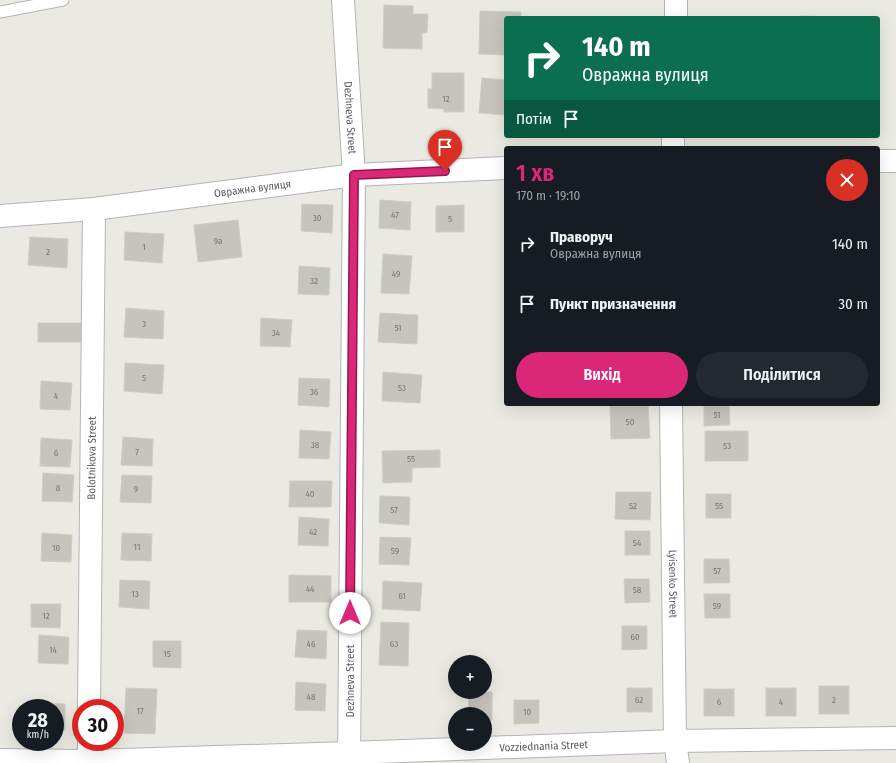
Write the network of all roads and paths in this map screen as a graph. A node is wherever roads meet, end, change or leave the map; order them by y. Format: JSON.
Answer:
{"nodes":[{"id":1,"x":63,"y":0,"type":"edge"},
{"id":2,"x":343,"y":0,"type":"edge"},
{"id":3,"x":676,"y":0,"type":"edge"},
{"id":4,"x":0,"y":12,"type":"edge"},
{"id":5,"x":676,"y":16,"type":"edge"},
{"id":6,"x":880,"y":161,"type":"edge"},
{"id":7,"x":896,"y":161,"type":"edge"},
{"id":8,"x":504,"y":168,"type":"edge"},
{"id":9,"x":354,"y":175,"type":"junction"},
{"id":10,"x":94,"y":209,"type":"junction"},
{"id":11,"x":0,"y":216,"type":"edge"},
{"id":12,"x":671,"y":406,"type":"edge"},
{"id":13,"x":89,"y":699,"type":"edge"},
{"id":14,"x":896,"y":738,"type":"edge"},
{"id":15,"x":675,"y":741,"type":"junction"},
{"id":16,"x":89,"y":755,"type":"edge"},
{"id":17,"x":349,"y":758,"type":"edge"},
{"id":18,"x":0,"y":760,"type":"edge"},
{"id":19,"x":678,"y":763,"type":"edge"}],
"edges":[{"from":1,"to":4,"type":"lane"},
{"from":2,"to":9,"type":"street","name":"Dezhneva Street"},
{"from":3,"to":5,"type":"street"},
{"from":6,"to":7,"type":"street"},
{"from":8,"to":9,"type":"street","name":"Овражна вулиця"},
{"from":9,"to":10,"type":"street","name":"Овражна вулиця"},
{"from":9,"to":17,"type":"street","name":"Dezhneva Street"},
{"from":10,"to":11,"type":"street","name":"Овражна вулиця"},
{"from":10,"to":13,"type":"street","name":"Bolotnikova Street"},
{"from":12,"to":15,"type":"street","name":"Lyisenko Street"},
{"from":14,"to":15,"type":"street","name":"Vozziednania Street"},
{"from":15,"to":17,"type":"street","name":"Vozziednania Street"},
{"from":15,"to":19,"type":"street","name":"Lyisenko Street"},
{"from":16,"to":17,"type":"street","name":"Vozziednania Street"},
{"from":16,"to":18,"type":"street","name":"Vozziednania Street"}]}
